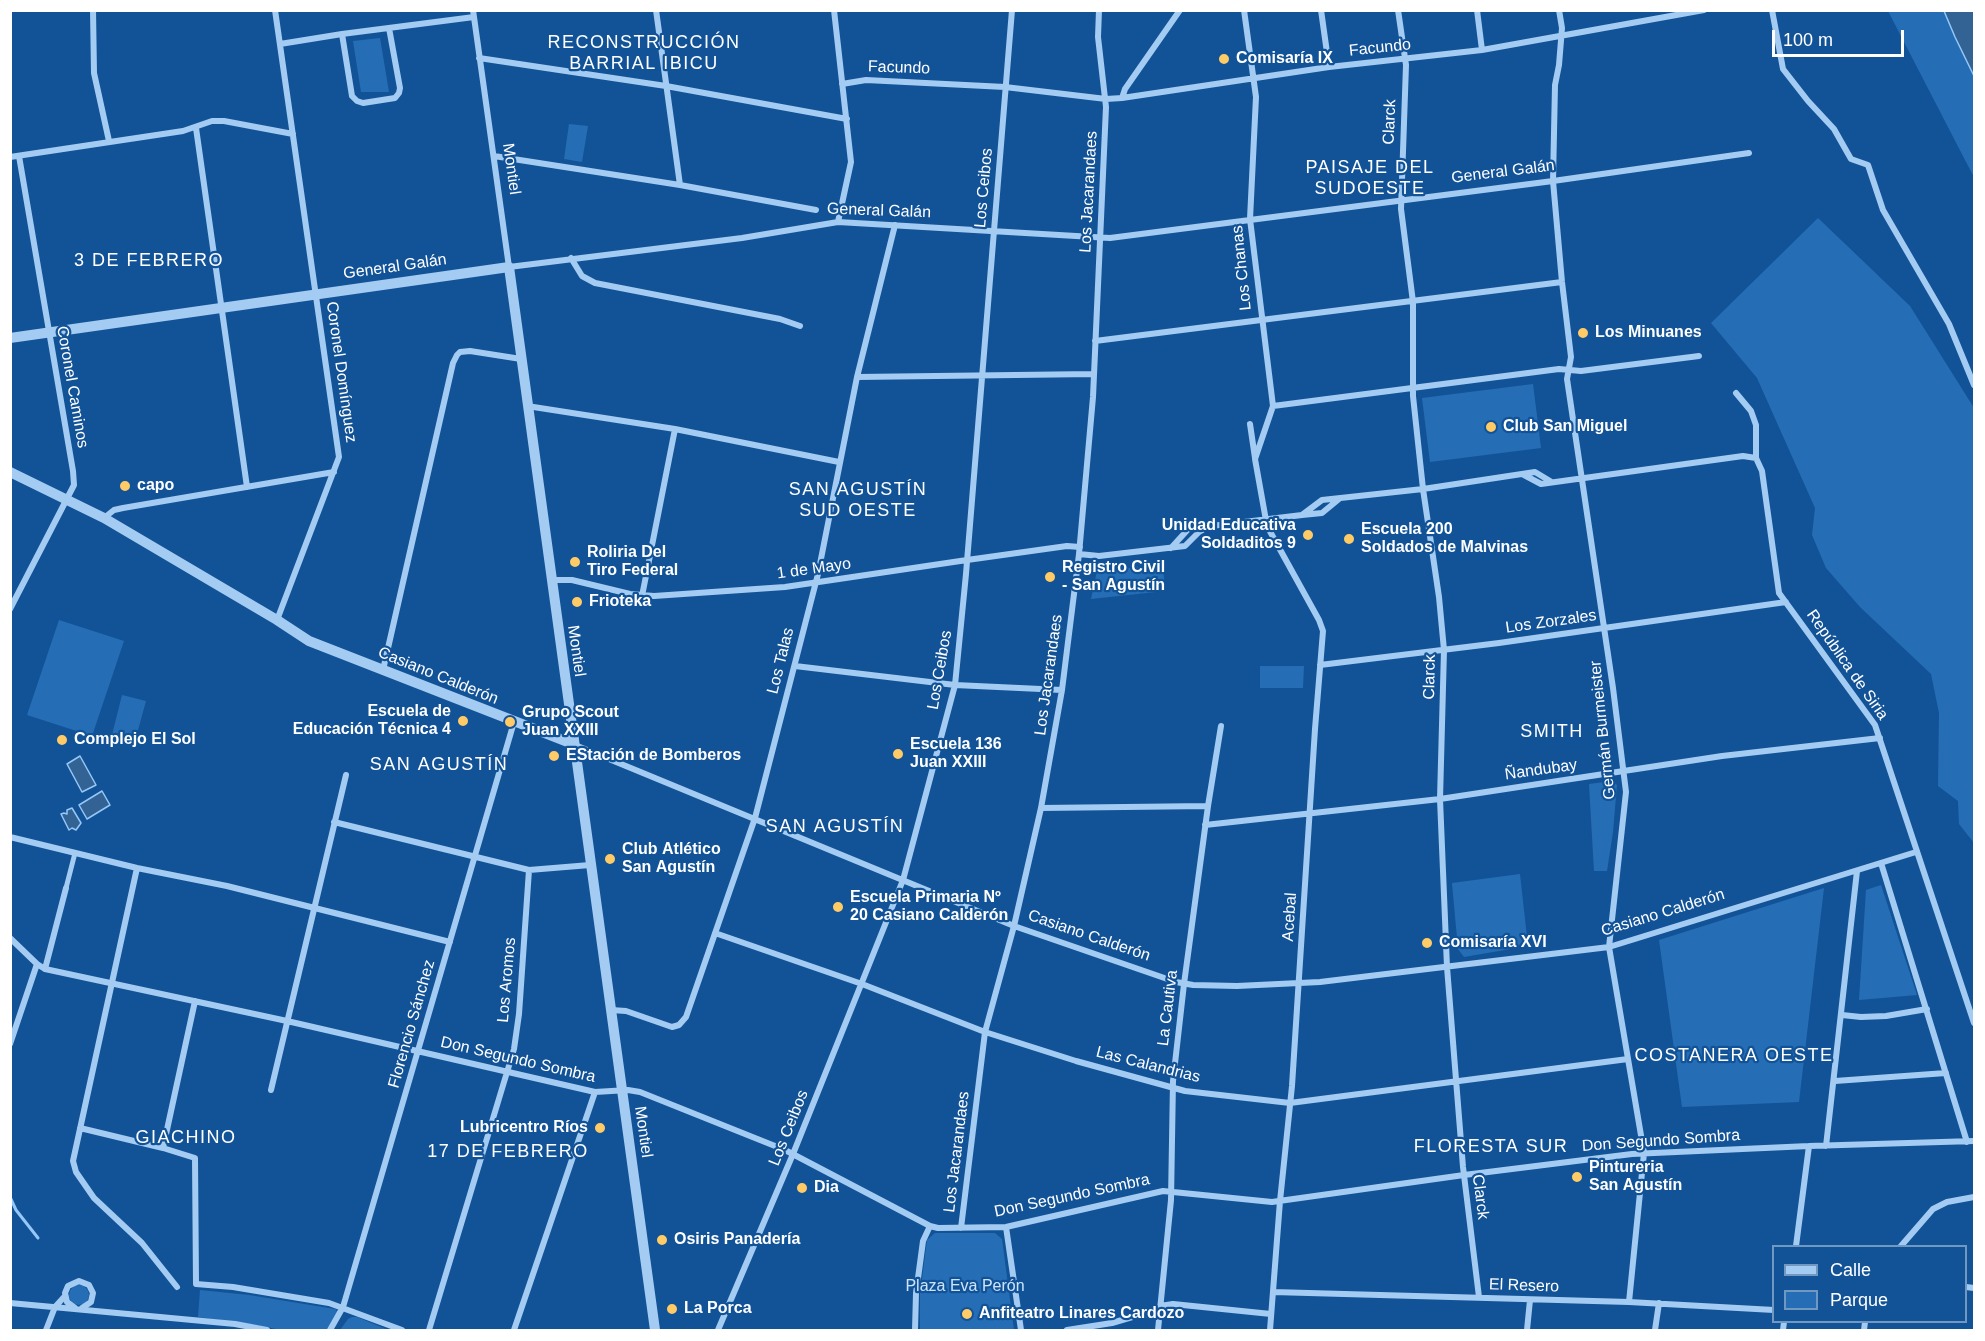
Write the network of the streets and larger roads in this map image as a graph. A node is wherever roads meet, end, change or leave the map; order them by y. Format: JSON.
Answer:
{"nodes":[{"id":1,"x":93,"y":10,"type":"edge"},
{"id":2,"x":275,"y":10,"type":"edge"},
{"id":3,"x":657,"y":10,"type":"edge"},
{"id":4,"x":834,"y":10,"type":"edge"},
{"id":5,"x":1012,"y":10,"type":"edge"},
{"id":6,"x":1099,"y":10,"type":"edge"},
{"id":7,"x":1180,"y":10,"type":"edge"},
{"id":8,"x":1244,"y":10,"type":"edge"},
{"id":9,"x":1322,"y":10,"type":"edge"},
{"id":10,"x":1398,"y":10,"type":"edge"},
{"id":11,"x":1477,"y":10,"type":"edge"},
{"id":12,"x":1558,"y":10,"type":"edge"},
{"id":13,"x":1704,"y":10,"type":"edge"},
{"id":14,"x":1772,"y":10,"type":"edge"},
{"id":15,"x":1678,"y":13,"type":"edge"},
{"id":16,"x":473,"y":14,"type":"edge"},
{"id":17,"x":389,"y":28,"type":"junction"},
{"id":18,"x":342,"y":34,"type":"junction"},
{"id":19,"x":1562,"y":36,"type":"junction"},
{"id":20,"x":280,"y":44,"type":"junction"},
{"id":21,"x":1482,"y":50,"type":"junction"},
{"id":22,"x":479,"y":58,"type":"junction"},
{"id":23,"x":1405,"y":59,"type":"junction"},
{"id":24,"x":1329,"y":67,"type":"junction"},
{"id":25,"x":1254,"y":79,"type":"junction"},
{"id":26,"x":842,"y":84,"type":"junction"},
{"id":27,"x":666,"y":86,"type":"junction"},
{"id":28,"x":1005,"y":87,"type":"junction"},
{"id":29,"x":1122,"y":98,"type":"junction"},
{"id":30,"x":1106,"y":99,"type":"junction"},
{"id":31,"x":847,"y":119,"type":"junction"},
{"id":32,"x":196,"y":128,"type":"junction"},
{"id":33,"x":293,"y":134,"type":"junction"},
{"id":34,"x":109,"y":141,"type":"junction"},
{"id":35,"x":1749,"y":153,"type":"dead end"},
{"id":36,"x":19,"y":156,"type":"junction"},
{"id":37,"x":494,"y":156,"type":"junction"},
{"id":38,"x":10,"y":157,"type":"edge"},
{"id":39,"x":1553,"y":181,"type":"junction"},
{"id":40,"x":680,"y":185,"type":"junction"},
{"id":41,"x":1401,"y":199,"type":"junction"},
{"id":42,"x":816,"y":210,"type":"dead end"},
{"id":43,"x":1250,"y":219,"type":"junction"},
{"id":44,"x":838,"y":222,"type":"junction"},
{"id":45,"x":895,"y":225,"type":"junction"},
{"id":46,"x":994,"y":231,"type":"junction"},
{"id":47,"x":1100,"y":237,"type":"junction"},
{"id":48,"x":571,"y":258,"type":"junction"},
{"id":49,"x":509,"y":267,"type":"junction"},
{"id":50,"x":1562,"y":282,"type":"junction"},
{"id":51,"x":316,"y":293,"type":"junction"},
{"id":52,"x":1413,"y":302,"type":"junction"},
{"id":53,"x":221,"y":308,"type":"junction"},
{"id":54,"x":1261,"y":321,"type":"junction"},
{"id":55,"x":800,"y":326,"type":"dead end"},
{"id":56,"x":48,"y":333,"type":"junction"},
{"id":57,"x":10,"y":338,"type":"edge"},
{"id":58,"x":1095,"y":341,"type":"junction"},
{"id":59,"x":1699,"y":356,"type":"dead end"},
{"id":60,"x":521,"y":359,"type":"junction"},
{"id":61,"x":1569,"y":369,"type":"junction"},
{"id":62,"x":1094,"y":374,"type":"junction"},
{"id":63,"x":981,"y":375,"type":"junction"},
{"id":64,"x":857,"y":377,"type":"junction"},
{"id":65,"x":1974,"y":385,"type":"edge"},
{"id":66,"x":1413,"y":389,"type":"junction"},
{"id":67,"x":1736,"y":393,"type":"dead end"},
{"id":68,"x":527,"y":406,"type":"junction"},
{"id":69,"x":1273,"y":406,"type":"junction"},
{"id":70,"x":1250,"y":424,"type":"dead end"},
{"id":71,"x":675,"y":429,"type":"junction"},
{"id":72,"x":1756,"y":458,"type":"junction"},
{"id":73,"x":1255,"y":459,"type":"junction"},
{"id":74,"x":839,"y":462,"type":"junction"},
{"id":75,"x":10,"y":472,"type":"edge"},
{"id":76,"x":334,"y":472,"type":"junction"},
{"id":77,"x":1581,"y":477,"type":"junction"},
{"id":78,"x":247,"y":487,"type":"junction"},
{"id":79,"x":1423,"y":489,"type":"junction"},
{"id":80,"x":1340,"y":499,"type":"junction"},
{"id":81,"x":66,"y":500,"type":"junction"},
{"id":82,"x":1302,"y":515,"type":"junction"},
{"id":83,"x":104,"y":518,"type":"junction"},
{"id":84,"x":1264,"y":519,"type":"junction"},
{"id":85,"x":1211,"y":525,"type":"junction"},
{"id":86,"x":1080,"y":547,"type":"junction"},
{"id":87,"x":1171,"y":548,"type":"junction"},
{"id":88,"x":1079,"y":554,"type":"junction"},
{"id":89,"x":967,"y":560,"type":"junction"},
{"id":90,"x":551,"y":580,"type":"junction"},
{"id":91,"x":814,"y":583,"type":"junction"},
{"id":92,"x":10,"y":591,"type":"edge"},
{"id":93,"x":18,"y":595,"type":"junction"},
{"id":94,"x":642,"y":596,"type":"junction"},
{"id":95,"x":1786,"y":602,"type":"junction"},
{"id":96,"x":10,"y":609,"type":"edge"},
{"id":97,"x":277,"y":620,"type":"junction"},
{"id":98,"x":1604,"y":628,"type":"junction"},
{"id":99,"x":1444,"y":650,"type":"junction"},
{"id":100,"x":1320,"y":665,"type":"junction"},
{"id":101,"x":795,"y":666,"type":"junction"},
{"id":102,"x":383,"y":670,"type":"junction"},
{"id":103,"x":955,"y":685,"type":"junction"},
{"id":104,"x":1062,"y":690,"type":"junction"},
{"id":105,"x":514,"y":722,"type":"junction"},
{"id":106,"x":1221,"y":726,"type":"dead end"},
{"id":107,"x":1880,"y":738,"type":"junction"},
{"id":108,"x":573,"y":744,"type":"junction"},
{"id":109,"x":1624,"y":772,"type":"junction"},
{"id":110,"x":346,"y":775,"type":"dead end"},
{"id":111,"x":1440,"y":799,"type":"junction"},
{"id":112,"x":1208,"y":806,"type":"junction"},
{"id":113,"x":1041,"y":808,"type":"junction"},
{"id":114,"x":1310,"y":814,"type":"junction"},
{"id":115,"x":755,"y":818,"type":"junction"},
{"id":116,"x":334,"y":822,"type":"junction"},
{"id":117,"x":1205,"y":825,"type":"junction"},
{"id":118,"x":10,"y":837,"type":"edge"},
{"id":119,"x":1916,"y":852,"type":"junction"},
{"id":120,"x":75,"y":853,"type":"junction"},
{"id":121,"x":475,"y":856,"type":"junction"},
{"id":122,"x":1881,"y":863,"type":"junction"},
{"id":123,"x":590,"y":865,"type":"junction"},
{"id":124,"x":137,"y":868,"type":"junction"},
{"id":125,"x":529,"y":870,"type":"junction"},
{"id":126,"x":1857,"y":871,"type":"junction"},
{"id":127,"x":903,"y":880,"type":"junction"},
{"id":128,"x":66,"y":888,"type":"joint"},
{"id":129,"x":313,"y":908,"type":"junction"},
{"id":130,"x":1014,"y":926,"type":"junction"},
{"id":131,"x":715,"y":933,"type":"junction"},
{"id":132,"x":10,"y":938,"type":"edge"},
{"id":133,"x":450,"y":942,"type":"junction"},
{"id":134,"x":1609,"y":947,"type":"junction"},
{"id":135,"x":37,"y":964,"type":"junction"},
{"id":136,"x":1447,"y":967,"type":"junction"},
{"id":137,"x":45,"y":969,"type":"junction"},
{"id":138,"x":1299,"y":983,"type":"junction"},
{"id":139,"x":113,"y":984,"type":"junction"},
{"id":140,"x":862,"y":984,"type":"junction"},
{"id":141,"x":1184,"y":984,"type":"junction"},
{"id":142,"x":195,"y":1001,"type":"junction"},
{"id":143,"x":1927,"y":1009,"type":"junction"},
{"id":144,"x":611,"y":1010,"type":"junction"},
{"id":145,"x":1842,"y":1015,"type":"junction"},
{"id":146,"x":287,"y":1021,"type":"junction"},
{"id":147,"x":1974,"y":1023,"type":"edge"},
{"id":148,"x":985,"y":1032,"type":"junction"},
{"id":149,"x":10,"y":1044,"type":"edge"},
{"id":150,"x":418,"y":1052,"type":"junction"},
{"id":151,"x":1628,"y":1059,"type":"junction"},
{"id":152,"x":506,"y":1072,"type":"junction"},
{"id":153,"x":1946,"y":1073,"type":"junction"},
{"id":154,"x":1457,"y":1081,"type":"junction"},
{"id":155,"x":1834,"y":1081,"type":"junction"},
{"id":156,"x":271,"y":1089,"type":"dead end"},
{"id":157,"x":1173,"y":1089,"type":"junction"},
{"id":158,"x":622,"y":1090,"type":"junction"},
{"id":159,"x":595,"y":1092,"type":"junction"},
{"id":160,"x":1290,"y":1103,"type":"junction"},
{"id":161,"x":80,"y":1128,"type":"junction"},
{"id":162,"x":1966,"y":1142,"type":"junction"},
{"id":163,"x":1974,"y":1142,"type":"edge"},
{"id":164,"x":1809,"y":1146,"type":"junction"},
{"id":165,"x":1826,"y":1146,"type":"junction"},
{"id":166,"x":163,"y":1148,"type":"junction"},
{"id":167,"x":1644,"y":1153,"type":"junction"},
{"id":168,"x":793,"y":1154,"type":"junction"},
{"id":169,"x":1464,"y":1175,"type":"junction"},
{"id":170,"x":1171,"y":1191,"type":"junction"},
{"id":171,"x":1974,"y":1197,"type":"edge"},
{"id":172,"x":1280,"y":1202,"type":"junction"},
{"id":173,"x":930,"y":1226,"type":"junction"},
{"id":174,"x":1006,"y":1227,"type":"junction"},
{"id":175,"x":961,"y":1228,"type":"junction"},
{"id":176,"x":1796,"y":1245,"type":"edge"},
{"id":177,"x":1902,"y":1245,"type":"edge"},
{"id":178,"x":177,"y":1287,"type":"dead end"},
{"id":179,"x":1273,"y":1292,"type":"junction"},
{"id":180,"x":65,"y":1296,"type":"junction"},
{"id":181,"x":1479,"y":1297,"type":"junction"},
{"id":182,"x":92,"y":1299,"type":"junction"},
{"id":183,"x":1530,"y":1300,"type":"junction"},
{"id":184,"x":1629,"y":1302,"type":"junction"},
{"id":185,"x":10,"y":1303,"type":"edge"},
{"id":186,"x":1659,"y":1303,"type":"junction"},
{"id":187,"x":1160,"y":1306,"type":"junction"},
{"id":188,"x":55,"y":1307,"type":"junction"},
{"id":189,"x":343,"y":1307,"type":"junction"},
{"id":190,"x":77,"y":1309,"type":"junction"},
{"id":191,"x":1772,"y":1310,"type":"edge"},
{"id":192,"x":102,"y":1311,"type":"junction"},
{"id":193,"x":1159,"y":1314,"type":"junction"},
{"id":194,"x":1271,"y":1314,"type":"junction"},
{"id":195,"x":46,"y":1330,"type":"edge"},
{"id":196,"x":267,"y":1330,"type":"edge"},
{"id":197,"x":330,"y":1330,"type":"edge"},
{"id":198,"x":402,"y":1330,"type":"edge"},
{"id":199,"x":429,"y":1330,"type":"edge"},
{"id":200,"x":514,"y":1330,"type":"edge"},
{"id":201,"x":655,"y":1330,"type":"edge"},
{"id":202,"x":717,"y":1330,"type":"edge"},
{"id":203,"x":915,"y":1330,"type":"edge"},
{"id":204,"x":1021,"y":1330,"type":"edge"},
{"id":205,"x":1067,"y":1330,"type":"edge"},
{"id":206,"x":1158,"y":1330,"type":"edge"},
{"id":207,"x":1270,"y":1330,"type":"edge"},
{"id":208,"x":1527,"y":1330,"type":"edge"},
{"id":209,"x":1655,"y":1330,"type":"edge"}],
"edges":[{"from":1,"to":34,"type":"street"},
{"from":2,"to":20,"type":"street","name":"Coronel Domínguez"},
{"from":3,"to":27,"type":"street"},
{"from":4,"to":26,"type":"street"},
{"from":5,"to":28,"type":"street","name":"Los Ceibos"},
{"from":6,"to":30,"type":"street","name":"Los Jacarandaes"},
{"from":7,"to":29,"type":"street"},
{"from":8,"to":25,"type":"street","name":"Los Chanas"},
{"from":9,"to":24,"type":"street"},
{"from":10,"to":23,"type":"street","name":"Clarck"},
{"from":11,"to":21,"type":"street"},
{"from":12,"to":19,"type":"street"},
{"from":13,"to":15,"type":"street","name":"Facundo"},
{"from":14,"to":65,"type":"street"},
{"from":15,"to":19,"type":"street","name":"Facundo"},
{"from":16,"to":17,"type":"street"},
{"from":16,"to":22,"type":"street","name":"Montiel"},
{"from":17,"to":18,"type":"street"},
{"from":17,"to":18,"type":"street"},
{"from":18,"to":20,"type":"street"},
{"from":19,"to":21,"type":"street","name":"Facundo"},
{"from":19,"to":39,"type":"street"},
{"from":20,"to":33,"type":"street","name":"Coronel Domínguez"},
{"from":21,"to":23,"type":"street","name":"Facundo"},
{"from":22,"to":27,"type":"street"},
{"from":22,"to":37,"type":"street","name":"Montiel"},
{"from":23,"to":24,"type":"street","name":"Facundo"},
{"from":23,"to":41,"type":"street","name":"Clarck"},
{"from":24,"to":25,"type":"street","name":"Facundo"},
{"from":25,"to":29,"type":"street","name":"Facundo"},
{"from":25,"to":43,"type":"street","name":"Los Chanas"},
{"from":26,"to":28,"type":"street","name":"Facundo"},
{"from":26,"to":31,"type":"street"},
{"from":27,"to":31,"type":"street"},
{"from":27,"to":40,"type":"street"},
{"from":28,"to":30,"type":"street","name":"Facundo"},
{"from":28,"to":46,"type":"street","name":"Los Ceibos"},
{"from":29,"to":30,"type":"street","name":"Facundo"},
{"from":30,"to":47,"type":"street","name":"Los Jacarandaes"},
{"from":31,"to":44,"type":"street"},
{"from":32,"to":33,"type":"street"},
{"from":32,"to":34,"type":"street"},
{"from":32,"to":53,"type":"street"},
{"from":33,"to":51,"type":"street","name":"Coronel Domínguez"},
{"from":34,"to":36,"type":"street"},
{"from":35,"to":39,"type":"street","name":"General Galán"},
{"from":36,"to":38,"type":"street"},
{"from":36,"to":56,"type":"street","name":"Coronel Caminos"},
{"from":37,"to":40,"type":"street"},
{"from":37,"to":49,"type":"street","name":"Montiel"},
{"from":39,"to":41,"type":"street","name":"General Galán"},
{"from":39,"to":50,"type":"street"},
{"from":40,"to":42,"type":"street"},
{"from":41,"to":43,"type":"street","name":"General Galán"},
{"from":41,"to":52,"type":"street","name":"Clarck"},
{"from":43,"to":47,"type":"street","name":"General Galán"},
{"from":43,"to":54,"type":"street","name":"Los Chanas"},
{"from":44,"to":45,"type":"street","name":"General Galán"},
{"from":44,"to":48,"type":"street","name":"General Galán"},
{"from":45,"to":46,"type":"street","name":"General Galán"},
{"from":45,"to":64,"type":"street","name":"Los Talas"},
{"from":46,"to":47,"type":"street","name":"General Galán"},
{"from":46,"to":63,"type":"street","name":"Los Ceibos"},
{"from":47,"to":58,"type":"street","name":"Los Jacarandaes"},
{"from":48,"to":49,"type":"street","name":"General Galán"},
{"from":48,"to":55,"type":"street"},
{"from":49,"to":51,"type":"street","name":"General Galán"},
{"from":49,"to":60,"type":"street","name":"Montiel"},
{"from":50,"to":52,"type":"street"},
{"from":50,"to":61,"type":"street"},
{"from":51,"to":53,"type":"street","name":"General Galán"},
{"from":51,"to":76,"type":"street","name":"Coronel Domínguez"},
{"from":52,"to":54,"type":"street"},
{"from":52,"to":66,"type":"street","name":"Clarck"},
{"from":53,"to":56,"type":"street","name":"General Galán"},
{"from":53,"to":78,"type":"street"},
{"from":54,"to":58,"type":"street"},
{"from":54,"to":69,"type":"street","name":"Los Chanas"},
{"from":56,"to":57,"type":"street","name":"General Galán"},
{"from":56,"to":81,"type":"street","name":"Coronel Caminos"},
{"from":58,"to":62,"type":"street","name":"Los Jacarandaes"},
{"from":59,"to":61,"type":"street"},
{"from":60,"to":68,"type":"street","name":"Montiel"},
{"from":60,"to":102,"type":"street"},
{"from":61,"to":66,"type":"street"},
{"from":61,"to":77,"type":"street"},
{"from":62,"to":63,"type":"street"},
{"from":62,"to":86,"type":"street","name":"Los Jacarandaes"},
{"from":63,"to":64,"type":"street"},
{"from":63,"to":89,"type":"street","name":"Los Ceibos"},
{"from":64,"to":74,"type":"street","name":"Los Talas"},
{"from":66,"to":69,"type":"street"},
{"from":66,"to":79,"type":"street","name":"Clarck"},
{"from":67,"to":72,"type":"street","name":"República de Siria"},
{"from":68,"to":71,"type":"street"},
{"from":68,"to":90,"type":"street","name":"Montiel"},
{"from":69,"to":73,"type":"street","name":"Los Chanas"},
{"from":70,"to":73,"type":"street"},
{"from":71,"to":74,"type":"street"},
{"from":71,"to":94,"type":"street"},
{"from":72,"to":77,"type":"street"},
{"from":72,"to":95,"type":"street","name":"República de Siria"},
{"from":73,"to":84,"type":"street","name":"Los Chanas"},
{"from":74,"to":91,"type":"street","name":"Los Talas"},
{"from":75,"to":81,"type":"street","name":"Casiano Calderón"},
{"from":76,"to":78,"type":"street"},
{"from":76,"to":97,"type":"street","name":"Coronel Domínguez"},
{"from":77,"to":79,"type":"street"},
{"from":77,"to":98,"type":"street","name":"Germán Burmeister"},
{"from":78,"to":83,"type":"street"},
{"from":79,"to":80,"type":"street"},
{"from":79,"to":99,"type":"street","name":"Clarck"},
{"from":80,"to":82,"type":"street"},
{"from":80,"to":82,"type":"street"},
{"from":81,"to":83,"type":"street","name":"Casiano Calderón"},
{"from":81,"to":93,"type":"street","name":"Coronel Caminos"},
{"from":82,"to":84,"type":"street"},
{"from":83,"to":97,"type":"street","name":"Casiano Calderón"},
{"from":84,"to":85,"type":"street"},
{"from":84,"to":100,"type":"street","name":"Acebal"},
{"from":85,"to":87,"type":"street"},
{"from":85,"to":87,"type":"street"},
{"from":86,"to":88,"type":"street","name":"Los Jacarandaes"},
{"from":86,"to":89,"type":"street","name":"1 de Mayo"},
{"from":87,"to":88,"type":"street"},
{"from":88,"to":104,"type":"street","name":"Los Jacarandaes"},
{"from":89,"to":91,"type":"street","name":"1 de Mayo"},
{"from":89,"to":103,"type":"street","name":"Los Ceibos"},
{"from":90,"to":94,"type":"street","name":"1 de Mayo"},
{"from":90,"to":108,"type":"street","name":"Montiel"},
{"from":91,"to":94,"type":"street","name":"1 de Mayo"},
{"from":91,"to":101,"type":"street","name":"Los Talas"},
{"from":92,"to":93,"type":"street"},
{"from":93,"to":96,"type":"street","name":"Coronel Caminos"},
{"from":95,"to":98,"type":"street","name":"Los Zorzales"},
{"from":95,"to":107,"type":"street","name":"República de Siria"},
{"from":97,"to":102,"type":"street","name":"Casiano Calderón"},
{"from":98,"to":99,"type":"street","name":"Los Zorzales"},
{"from":98,"to":109,"type":"street","name":"Germán Burmeister"},
{"from":99,"to":100,"type":"street","name":"Los Zorzales"},
{"from":99,"to":111,"type":"street","name":"Clarck"},
{"from":100,"to":114,"type":"street","name":"Acebal"},
{"from":101,"to":103,"type":"street"},
{"from":101,"to":115,"type":"street","name":"Los Talas"},
{"from":102,"to":105,"type":"street","name":"Casiano Calderón"},
{"from":103,"to":104,"type":"street"},
{"from":103,"to":127,"type":"street","name":"Los Ceibos"},
{"from":104,"to":113,"type":"street","name":"Los Jacarandaes"},
{"from":105,"to":108,"type":"street","name":"Casiano Calderón"},
{"from":105,"to":121,"type":"street","name":"Florencio Sánchez"},
{"from":106,"to":112,"type":"street","name":"La Cautiva"},
{"from":107,"to":109,"type":"street","name":"Ñandubay"},
{"from":107,"to":119,"type":"street","name":"República de Siria"},
{"from":108,"to":115,"type":"street","name":"Casiano Calderón"},
{"from":108,"to":123,"type":"street","name":"Montiel"},
{"from":109,"to":111,"type":"street","name":"Ñandubay"},
{"from":109,"to":134,"type":"street","name":"Germán Burmeister"},
{"from":110,"to":116,"type":"street"},
{"from":111,"to":114,"type":"street","name":"Ñandubay"},
{"from":111,"to":136,"type":"street","name":"Clarck"},
{"from":112,"to":113,"type":"street"},
{"from":112,"to":117,"type":"street","name":"La Cautiva"},
{"from":113,"to":130,"type":"street","name":"Los Jacarandaes"},
{"from":114,"to":117,"type":"street","name":"Ñandubay"},
{"from":114,"to":138,"type":"street","name":"Acebal"},
{"from":115,"to":127,"type":"street","name":"Casiano Calderón"},
{"from":115,"to":131,"type":"street","name":"Los Talas"},
{"from":116,"to":121,"type":"street"},
{"from":116,"to":129,"type":"street"},
{"from":117,"to":141,"type":"street","name":"La Cautiva"},
{"from":118,"to":120,"type":"street"},
{"from":119,"to":122,"type":"street","name":"Casiano Calderón"},
{"from":119,"to":147,"type":"street","name":"República de Siria"},
{"from":120,"to":124,"type":"street"},
{"from":120,"to":128,"type":"street"},
{"from":121,"to":125,"type":"street"},
{"from":121,"to":133,"type":"street","name":"Florencio Sánchez"},
{"from":122,"to":126,"type":"street","name":"Casiano Calderón"},
{"from":122,"to":143,"type":"street"},
{"from":123,"to":125,"type":"street"},
{"from":123,"to":144,"type":"street","name":"Montiel"},
{"from":124,"to":129,"type":"street"},
{"from":124,"to":139,"type":"street"},
{"from":125,"to":152,"type":"street","name":"Los Aromos"},
{"from":126,"to":134,"type":"street","name":"Casiano Calderón"},
{"from":126,"to":145,"type":"street"},
{"from":127,"to":130,"type":"street","name":"Casiano Calderón"},
{"from":127,"to":140,"type":"street","name":"Los Ceibos"},
{"from":128,"to":137,"type":"street"},
{"from":129,"to":133,"type":"street"},
{"from":129,"to":146,"type":"street"},
{"from":130,"to":141,"type":"street","name":"Casiano Calderón"},
{"from":130,"to":148,"type":"street","name":"Los Jacarandaes"},
{"from":131,"to":140,"type":"street","name":"Las Calandrias"},
{"from":131,"to":144,"type":"street","name":"Los Talas"},
{"from":132,"to":135,"type":"street","name":"Don Segundo Sombra"},
{"from":133,"to":150,"type":"street","name":"Florencio Sánchez"},
{"from":134,"to":136,"type":"street","name":"Casiano Calderón"},
{"from":134,"to":151,"type":"street","name":"Germán Burmeister"},
{"from":135,"to":137,"type":"street","name":"Don Segundo Sombra"},
{"from":135,"to":149,"type":"street"},
{"from":136,"to":138,"type":"street","name":"Casiano Calderón"},
{"from":136,"to":154,"type":"street","name":"Clarck"},
{"from":137,"to":139,"type":"street","name":"Don Segundo Sombra"},
{"from":138,"to":141,"type":"street","name":"Casiano Calderón"},
{"from":138,"to":160,"type":"street","name":"Acebal"},
{"from":139,"to":142,"type":"street","name":"Don Segundo Sombra"},
{"from":139,"to":161,"type":"street"},
{"from":140,"to":148,"type":"street","name":"Las Calandrias"},
{"from":140,"to":168,"type":"street","name":"Los Ceibos"},
{"from":141,"to":157,"type":"street","name":"La Cautiva"},
{"from":142,"to":146,"type":"street","name":"Don Segundo Sombra"},
{"from":142,"to":166,"type":"street"},
{"from":143,"to":145,"type":"street"},
{"from":143,"to":153,"type":"street"},
{"from":144,"to":158,"type":"street","name":"Montiel"},
{"from":145,"to":155,"type":"street"},
{"from":146,"to":150,"type":"street","name":"Don Segundo Sombra"},
{"from":146,"to":156,"type":"street"},
{"from":148,"to":157,"type":"street","name":"Las Calandrias"},
{"from":148,"to":175,"type":"street","name":"Los Jacarandaes"},
{"from":150,"to":152,"type":"street","name":"Don Segundo Sombra"},
{"from":150,"to":189,"type":"street","name":"Florencio Sánchez"},
{"from":151,"to":154,"type":"street","name":"Las Calandrias"},
{"from":151,"to":167,"type":"street","name":"Germán Burmeister"},
{"from":152,"to":159,"type":"street","name":"Don Segundo Sombra"},
{"from":152,"to":199,"type":"street","name":"Los Aromos"},
{"from":153,"to":155,"type":"street"},
{"from":153,"to":162,"type":"street"},
{"from":154,"to":160,"type":"street","name":"Las Calandrias"},
{"from":154,"to":169,"type":"street","name":"Clarck"},
{"from":155,"to":165,"type":"street"},
{"from":157,"to":160,"type":"street","name":"Las Calandrias"},
{"from":157,"to":170,"type":"street","name":"La Cautiva"},
{"from":158,"to":159,"type":"street","name":"Don Segundo Sombra"},
{"from":158,"to":168,"type":"street","name":"Don Segundo Sombra"},
{"from":158,"to":201,"type":"street","name":"Montiel"},
{"from":159,"to":200,"type":"street"},
{"from":160,"to":172,"type":"street","name":"Acebal"},
{"from":161,"to":166,"type":"street"},
{"from":161,"to":178,"type":"street"},
{"from":162,"to":163,"type":"street","name":"Don Segundo Sombra"},
{"from":162,"to":165,"type":"street","name":"Don Segundo Sombra"},
{"from":164,"to":165,"type":"street","name":"Don Segundo Sombra"},
{"from":164,"to":167,"type":"street","name":"Don Segundo Sombra"},
{"from":164,"to":176,"type":"street"},
{"from":166,"to":189,"type":"street"},
{"from":167,"to":169,"type":"street","name":"Don Segundo Sombra"},
{"from":167,"to":184,"type":"street","name":"Germán Burmeister"},
{"from":168,"to":173,"type":"street","name":"Don Segundo Sombra"},
{"from":168,"to":202,"type":"street","name":"Los Ceibos"},
{"from":169,"to":172,"type":"street","name":"Don Segundo Sombra"},
{"from":169,"to":181,"type":"street","name":"Clarck"},
{"from":170,"to":172,"type":"street","name":"Don Segundo Sombra"},
{"from":170,"to":174,"type":"street","name":"Don Segundo Sombra"},
{"from":170,"to":187,"type":"street","name":"La Cautiva"},
{"from":171,"to":177,"type":"street"},
{"from":172,"to":179,"type":"street","name":"Acebal"},
{"from":173,"to":175,"type":"street","name":"Don Segundo Sombra"},
{"from":173,"to":203,"type":"street"},
{"from":174,"to":175,"type":"street","name":"Don Segundo Sombra"},
{"from":174,"to":204,"type":"street"},
{"from":179,"to":181,"type":"street","name":"El Resero"},
{"from":179,"to":194,"type":"street","name":"Acebal"},
{"from":180,"to":182,"type":"street"},
{"from":180,"to":188,"type":"street"},
{"from":180,"to":190,"type":"street"},
{"from":181,"to":183,"type":"street","name":"El Resero"},
{"from":182,"to":190,"type":"street"},
{"from":182,"to":192,"type":"street"},
{"from":183,"to":184,"type":"street","name":"El Resero"},
{"from":183,"to":208,"type":"street"},
{"from":184,"to":186,"type":"street","name":"El Resero"},
{"from":185,"to":188,"type":"street"},
{"from":186,"to":191,"type":"street","name":"El Resero"},
{"from":186,"to":209,"type":"street"},
{"from":187,"to":193,"type":"street","name":"La Cautiva"},
{"from":187,"to":194,"type":"street"},
{"from":188,"to":190,"type":"street"},
{"from":188,"to":195,"type":"street"},
{"from":189,"to":197,"type":"street","name":"Florencio Sánchez"},
{"from":189,"to":198,"type":"street"},
{"from":190,"to":192,"type":"street"},
{"from":192,"to":196,"type":"street"},
{"from":193,"to":205,"type":"street"},
{"from":193,"to":206,"type":"street","name":"La Cautiva"},
{"from":194,"to":207,"type":"street","name":"Acebal"}]}
